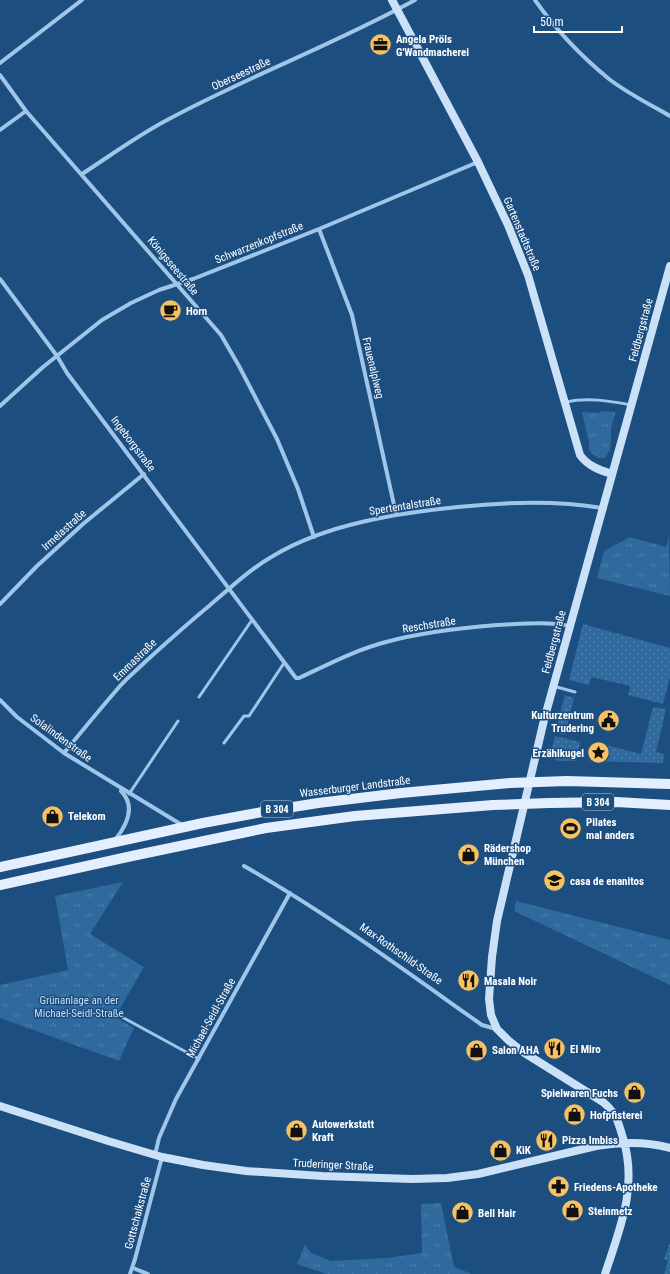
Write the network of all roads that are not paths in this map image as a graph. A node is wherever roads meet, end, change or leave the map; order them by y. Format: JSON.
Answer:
{"nodes":[{"id":1,"x":82,"y":0,"type":"edge"},
{"id":2,"x":392,"y":0,"type":"edge"},
{"id":3,"x":415,"y":0,"type":"edge"},
{"id":4,"x":535,"y":0,"type":"edge"},
{"id":5,"x":397,"y":10,"type":"junction"},
{"id":6,"x":0,"y":63,"type":"edge"},
{"id":7,"x":0,"y":75,"type":"edge"},
{"id":8,"x":26,"y":110,"type":"junction"},
{"id":9,"x":670,"y":116,"type":"edge"},
{"id":10,"x":0,"y":130,"type":"edge"},
{"id":11,"x":478,"y":162,"type":"junction"},
{"id":12,"x":82,"y":174,"type":"junction"},
{"id":13,"x":319,"y":229,"type":"junction"},
{"id":14,"x":670,"y":266,"type":"edge"},
{"id":15,"x":0,"y":279,"type":"edge"},
{"id":16,"x":177,"y":284,"type":"junction"},
{"id":17,"x":57,"y":356,"type":"junction"},
{"id":18,"x":565,"y":402,"type":"junction"},
{"id":19,"x":631,"y":405,"type":"junction"},
{"id":20,"x":0,"y":406,"type":"edge"},
{"id":21,"x":144,"y":474,"type":"junction"},
{"id":22,"x":612,"y":474,"type":"junction"},
{"id":23,"x":602,"y":508,"type":"junction"},
{"id":24,"x":396,"y":514,"type":"junction"},
{"id":25,"x":314,"y":537,"type":"junction"},
{"id":26,"x":229,"y":589,"type":"junction"},
{"id":27,"x":0,"y":604,"type":"edge"},
{"id":28,"x":252,"y":620,"type":"junction"},
{"id":29,"x":570,"y":626,"type":"junction"},
{"id":30,"x":284,"y":663,"type":"junction"},
{"id":31,"x":299,"y":678,"type":"joint"},
{"id":32,"x":553,"y":686,"type":"junction"},
{"id":33,"x":575,"y":692,"type":"dead end"},
{"id":34,"x":199,"y":697,"type":"dead end"},
{"id":35,"x":0,"y":700,"type":"edge"},
{"id":36,"x":178,"y":721,"type":"dead end"},
{"id":37,"x":224,"y":743,"type":"dead end"},
{"id":38,"x":64,"y":753,"type":"junction"},
{"id":39,"x":530,"y":782,"type":"junction"},
{"id":40,"x":670,"y":784,"type":"edge"},
{"id":41,"x":114,"y":785,"type":"junction"},
{"id":42,"x":129,"y":794,"type":"junction"},
{"id":43,"x":525,"y":804,"type":"junction"},
{"id":44,"x":670,"y":804,"type":"edge"},
{"id":45,"x":186,"y":827,"type":"junction"},
{"id":46,"x":112,"y":843,"type":"junction"},
{"id":47,"x":244,"y":866,"type":"dead end"},
{"id":48,"x":0,"y":867,"type":"edge"},
{"id":49,"x":0,"y":885,"type":"edge"},
{"id":50,"x":290,"y":893,"type":"junction"},
{"id":51,"x":120,"y":1016,"type":"dead end"},
{"id":52,"x":497,"y":1029,"type":"junction"},
{"id":53,"x":199,"y":1058,"type":"junction"},
{"id":54,"x":0,"y":1106,"type":"edge"},
{"id":55,"x":625,"y":1142,"type":"junction"},
{"id":56,"x":670,"y":1148,"type":"edge"},
{"id":57,"x":158,"y":1156,"type":"junction"},
{"id":58,"x":133,"y":1268,"type":"junction"},
{"id":59,"x":130,"y":1274,"type":"edge"},
{"id":60,"x":148,"y":1274,"type":"edge"},
{"id":61,"x":605,"y":1274,"type":"edge"}],
"edges":[{"from":1,"to":6,"type":"street"},
{"from":2,"to":5,"type":"street","name":"Gartenstadtstraße"},
{"from":3,"to":5,"type":"street","name":"Oberseestraße"},
{"from":4,"to":9,"type":"street"},
{"from":5,"to":11,"type":"street","name":"Gartenstadtstraße"},
{"from":5,"to":12,"type":"street","name":"Oberseestraße"},
{"from":7,"to":8,"type":"street","name":"Königsseestraße"},
{"from":8,"to":10,"type":"street"},
{"from":8,"to":12,"type":"street","name":"Königsseestraße"},
{"from":11,"to":13,"type":"street","name":"Schwarzenkopfstraße"},
{"from":11,"to":18,"type":"street","name":"Gartenstadtstraße"},
{"from":12,"to":16,"type":"street","name":"Königsseestraße"},
{"from":13,"to":16,"type":"street","name":"Schwarzenkopfstraße"},
{"from":13,"to":24,"type":"street","name":"Frauenalplweg"},
{"from":14,"to":19,"type":"street","name":"Feldbergstraße"},
{"from":15,"to":17,"type":"street","name":"Ingeborgstraße"},
{"from":16,"to":17,"type":"street","name":"Schwarzenkopfstraße"},
{"from":16,"to":25,"type":"street","name":"Königsseestraße"},
{"from":17,"to":20,"type":"street","name":"Schwarzenkopfstraße"},
{"from":17,"to":21,"type":"street","name":"Ingeborgstraße"},
{"from":18,"to":19,"type":"lane"},
{"from":18,"to":22,"type":"street","name":"Gartenstadtstraße"},
{"from":19,"to":22,"type":"street","name":"Feldbergstraße"},
{"from":21,"to":26,"type":"street","name":"Ingeborgstraße"},
{"from":21,"to":27,"type":"street","name":"Irmelastraße"},
{"from":22,"to":23,"type":"street","name":"Feldbergstraße"},
{"from":23,"to":24,"type":"street","name":"Spertentalstraße"},
{"from":23,"to":29,"type":"street","name":"Feldbergstraße"},
{"from":24,"to":25,"type":"street","name":"Spertentalstraße"},
{"from":25,"to":26,"type":"street","name":"Spertentalstraße"},
{"from":26,"to":28,"type":"street","name":"Ingeborgstraße"},
{"from":26,"to":38,"type":"street","name":"Emmastraße"},
{"from":28,"to":30,"type":"street","name":"Ingeborgstraße"},
{"from":28,"to":34,"type":"lane"},
{"from":29,"to":31,"type":"street","name":"Reschstraße"},
{"from":29,"to":32,"type":"street","name":"Feldbergstraße"},
{"from":30,"to":31,"type":"street","name":"Ingeborgstraße"},
{"from":30,"to":37,"type":"lane"},
{"from":32,"to":33,"type":"lane"},
{"from":32,"to":39,"type":"street","name":"Feldbergstraße"},
{"from":35,"to":38,"type":"street","name":"Solalindenstraße"},
{"from":36,"to":42,"type":"lane"},
{"from":38,"to":41,"type":"street","name":"Solalindenstraße"},
{"from":39,"to":40,"type":"main road","name":"Wasserburger Landstraße","number":"B 304"},
{"from":39,"to":43,"type":"street","name":"Feldbergstraße"},
{"from":39,"to":45,"type":"main road","name":"Wasserburger Landstraße","number":"B 304"},
{"from":41,"to":42,"type":"street","name":"Solalindenstraße"},
{"from":41,"to":46,"type":"street","name":"Solalindenstraße"},
{"from":42,"to":45,"type":"street","name":"Solalindenstraße"},
{"from":43,"to":44,"type":"main road","number":"B 304"},
{"from":43,"to":49,"type":"main road","number":"B 304"},
{"from":43,"to":52,"type":"street","name":"Feldbergstraße"},
{"from":45,"to":46,"type":"main road","name":"Wasserburger Landstraße","number":"B 304"},
{"from":46,"to":48,"type":"main road","name":"Wasserburger Landstraße","number":"B 304"},
{"from":47,"to":50,"type":"street","name":"Max-Rothschild-Straße"},
{"from":50,"to":52,"type":"street","name":"Max-Rothschild-Straße"},
{"from":50,"to":53,"type":"street","name":"Michael-Seidl-Straße"},
{"from":51,"to":53,"type":"lane"},
{"from":52,"to":55,"type":"street","name":"Max-Rothschild-Straße"},
{"from":53,"to":57,"type":"street","name":"Michael-Seidl-Straße"},
{"from":54,"to":57,"type":"street","name":"Truderinger Straße"},
{"from":55,"to":56,"type":"street","name":"Truderinger Straße"},
{"from":55,"to":57,"type":"street","name":"Truderinger Straße"},
{"from":55,"to":61,"type":"street","name":"Max-Rothschild-Straße"},
{"from":57,"to":58,"type":"street","name":"Gottschalkstraße"},
{"from":58,"to":59,"type":"street","name":"Gottschalkstraße"},
{"from":58,"to":60,"type":"street"}]}
